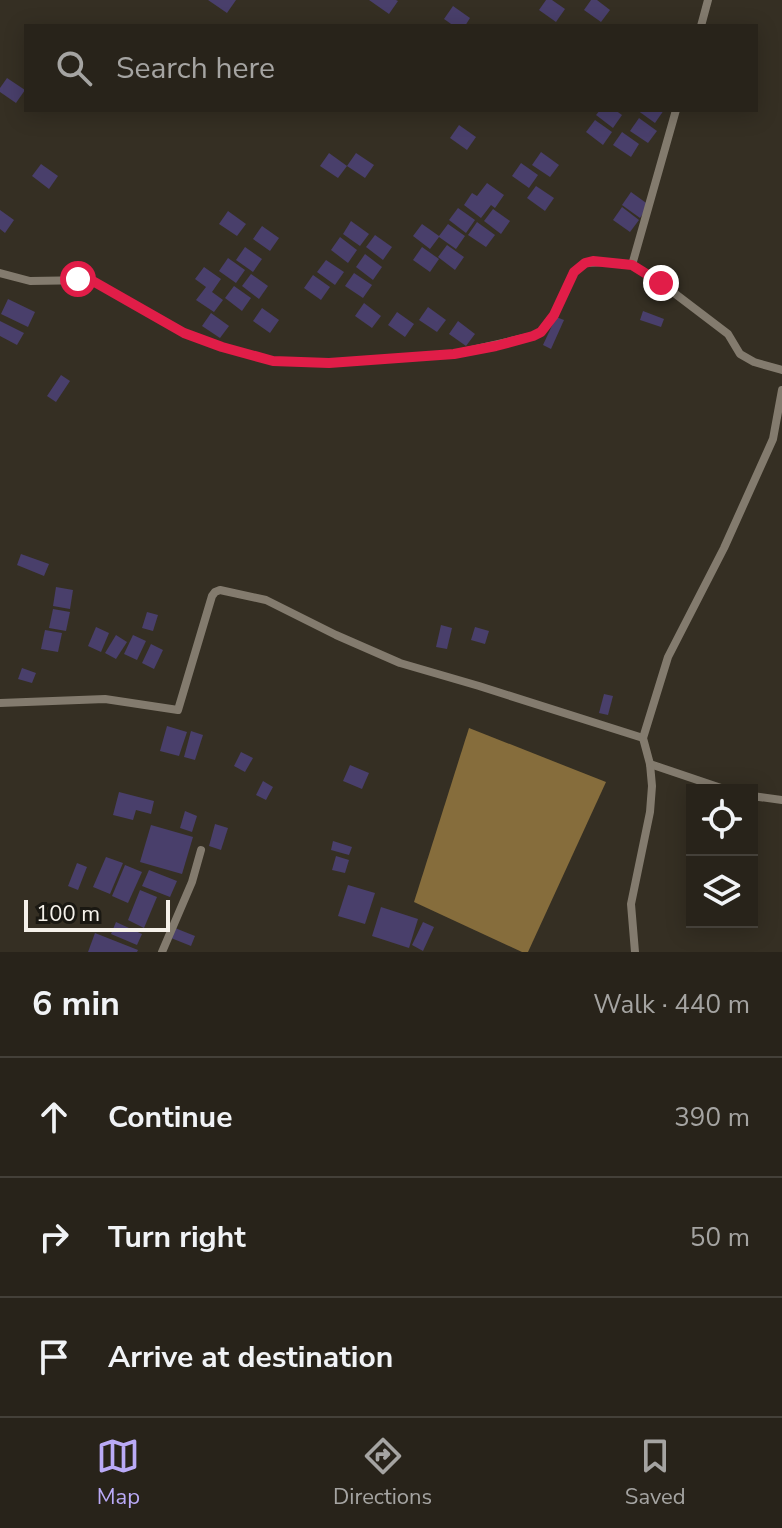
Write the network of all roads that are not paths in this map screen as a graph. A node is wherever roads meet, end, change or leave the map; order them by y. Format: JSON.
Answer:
{"nodes":[{"id":1,"x":708,"y":0,"type":"edge"},
{"id":2,"x":702,"y":24,"type":"edge"},
{"id":3,"x":675,"y":112,"type":"edge"},
{"id":4,"x":632,"y":265,"type":"junction"},
{"id":5,"x":0,"y":273,"type":"edge"},
{"id":6,"x":782,"y":370,"type":"edge"},
{"id":7,"x":782,"y":390,"type":"edge"},
{"id":8,"x":0,"y":703,"type":"edge"},
{"id":9,"x":643,"y":738,"type":"junction"},
{"id":10,"x":650,"y":764,"type":"junction"},
{"id":11,"x":709,"y":784,"type":"edge"},
{"id":12,"x":758,"y":797,"type":"edge"},
{"id":13,"x":782,"y":800,"type":"edge"},
{"id":14,"x":201,"y":850,"type":"dead end"},
{"id":15,"x":162,"y":952,"type":"edge"},
{"id":16,"x":635,"y":952,"type":"edge"}],
"edges":[{"from":1,"to":2,"type":"street"},
{"from":3,"to":4,"type":"street"},
{"from":4,"to":5,"type":"street"},
{"from":4,"to":6,"type":"street"},
{"from":7,"to":9,"type":"street"},
{"from":8,"to":9,"type":"street"},
{"from":9,"to":10,"type":"street"},
{"from":10,"to":11,"type":"street"},
{"from":10,"to":16,"type":"street"},
{"from":12,"to":13,"type":"street"},
{"from":14,"to":15,"type":"street"}]}
